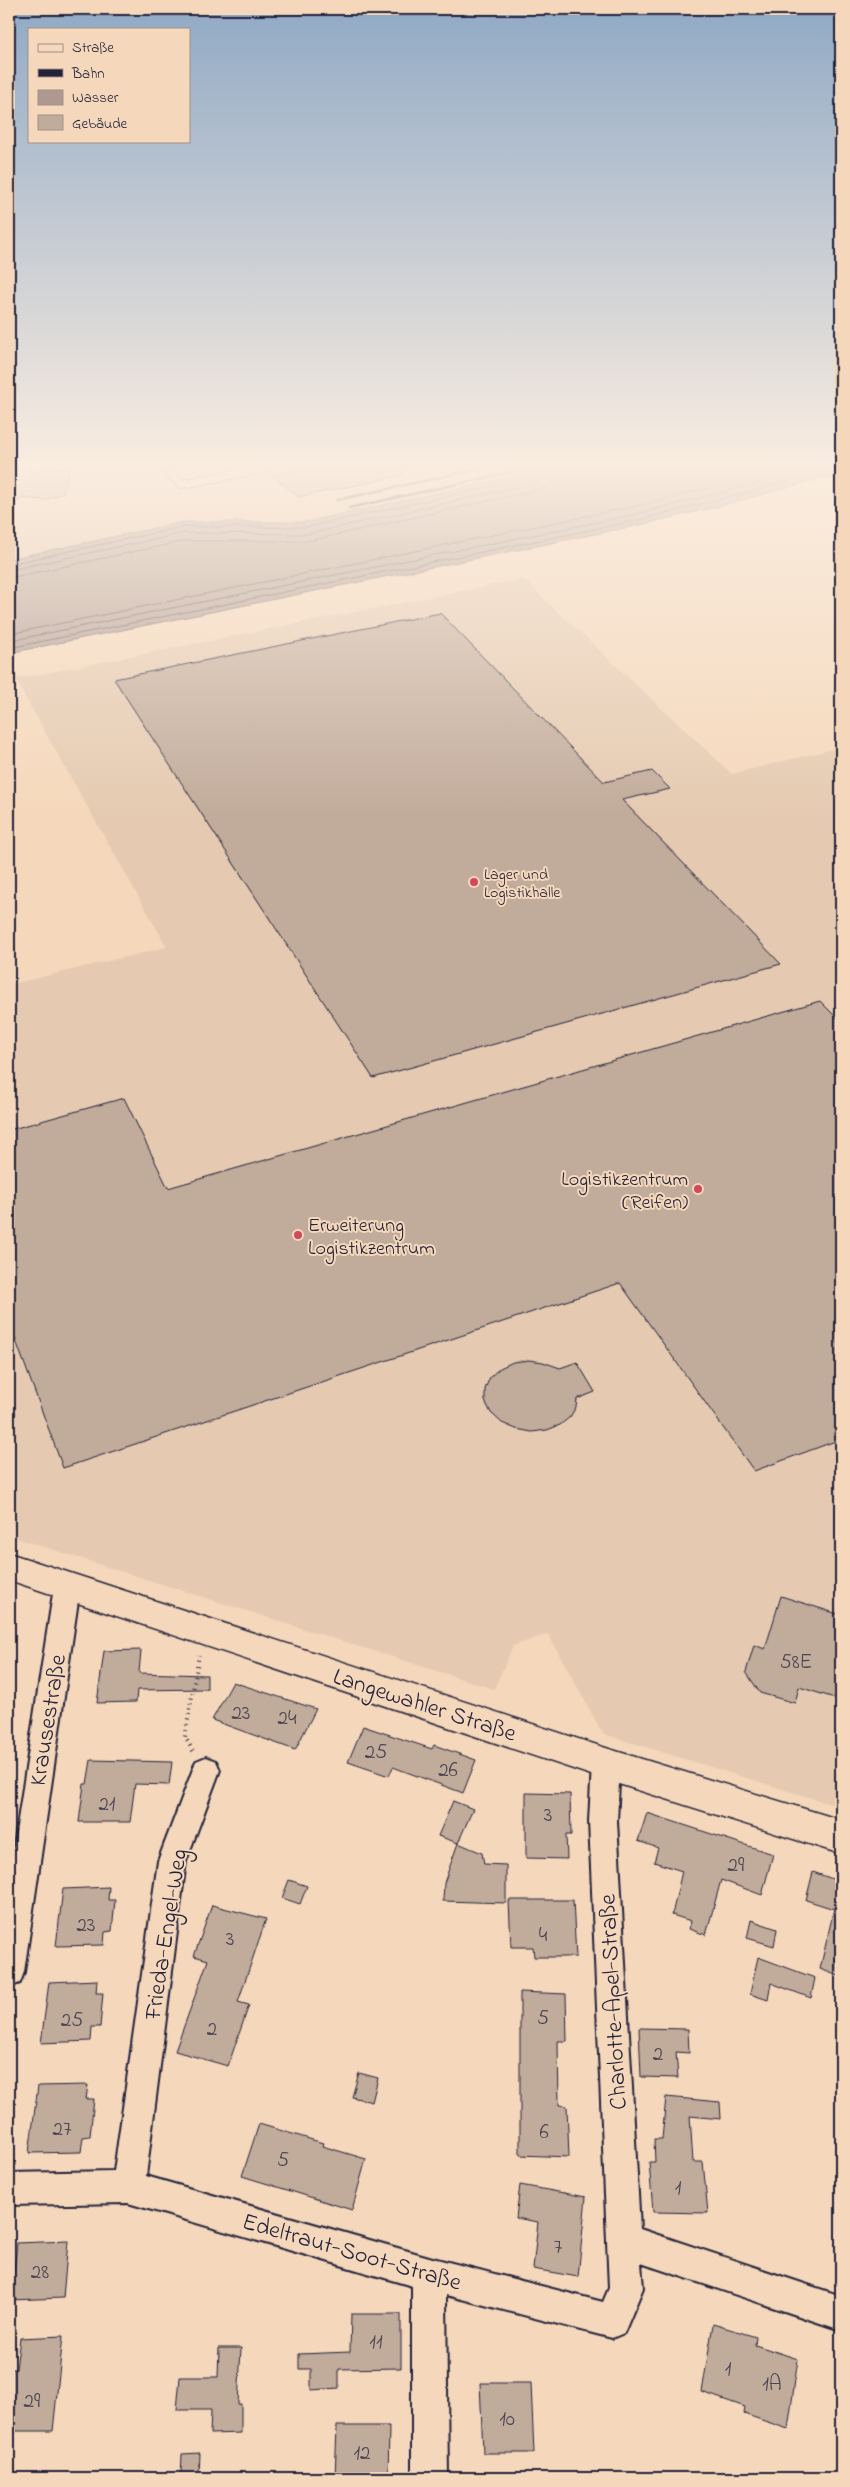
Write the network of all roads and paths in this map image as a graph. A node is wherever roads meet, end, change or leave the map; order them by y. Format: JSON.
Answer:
{"nodes":[{"id":1,"x":9,"y":1568,"type":"edge"},
{"id":2,"x":67,"y":1587,"type":"junction"},
{"id":3,"x":203,"y":1631,"type":"junction"},
{"id":4,"x":606,"y":1764,"type":"junction"},
{"id":5,"x":206,"y":1770,"type":"joint"},
{"id":6,"x":841,"y":1837,"type":"edge"},
{"id":7,"x":9,"y":1972,"type":"edge"},
{"id":8,"x":128,"y":2187,"type":"junction"},
{"id":9,"x":9,"y":2189,"type":"edge"},
{"id":10,"x":623,"y":2240,"type":"junction"},
{"id":11,"x":429,"y":2274,"type":"junction"},
{"id":12,"x":841,"y":2312,"type":"edge"},
{"id":13,"x":430,"y":2478,"type":"edge"}],
"edges":[{"from":1,"to":2,"type":"street","name":"Langewahler Straße"},
{"from":2,"to":3,"type":"street","name":"Langewahler Straße"},
{"from":2,"to":7,"type":"street","name":"Krausestraße"},
{"from":3,"to":4,"type":"street","name":"Langewahler Straße"},
{"from":3,"to":5,"type":"path"},
{"from":4,"to":6,"type":"street","name":"Langewahler Straße"},
{"from":4,"to":10,"type":"street","name":"Charlotte-Apel-Straße"},
{"from":5,"to":8,"type":"street","name":"Frieda-Engel-Weg"},
{"from":8,"to":9,"type":"street","name":"Edeltraut-Soot-Straße"},
{"from":8,"to":11,"type":"street","name":"Edeltraut-Soot-Straße"},
{"from":10,"to":11,"type":"street","name":"Edeltraut-Soot-Straße"},
{"from":10,"to":12,"type":"street"},
{"from":11,"to":13,"type":"street"}]}
